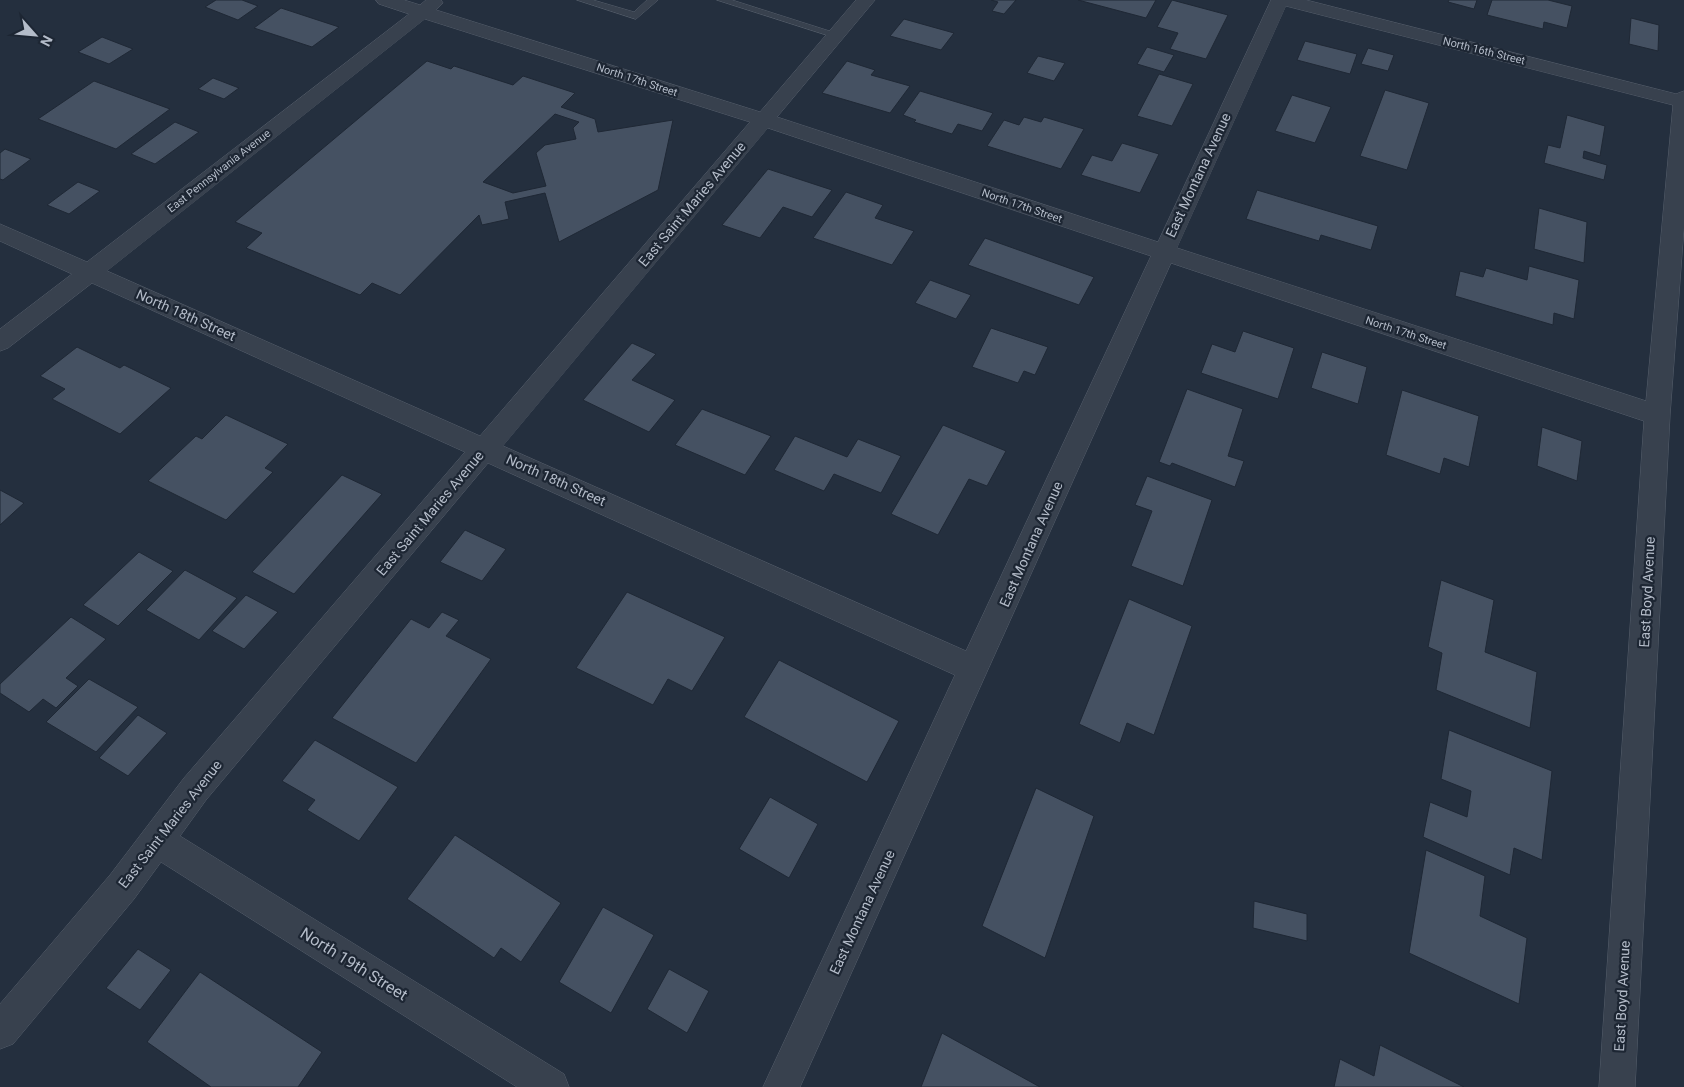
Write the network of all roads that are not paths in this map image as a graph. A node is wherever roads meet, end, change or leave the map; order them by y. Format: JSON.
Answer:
{"nodes":[{"id":1,"x":385,"y":0,"type":"edge"},
{"id":2,"x":582,"y":0,"type":"edge"},
{"id":3,"x":653,"y":0,"type":"edge"},
{"id":4,"x":722,"y":0,"type":"edge"},
{"id":5,"x":866,"y":0,"type":"edge"},
{"id":6,"x":1280,"y":0,"type":"edge"},
{"id":7,"x":1284,"y":0,"type":"edge"},
{"id":8,"x":431,"y":6,"type":"edge"},
{"id":9,"x":837,"y":35,"type":"junction"},
{"id":10,"x":1684,"y":97,"type":"edge"},
{"id":11,"x":1684,"y":102,"type":"edge"},
{"id":12,"x":764,"y":120,"type":"junction"},
{"id":13,"x":0,"y":232,"type":"edge"},
{"id":14,"x":1162,"y":253,"type":"junction"},
{"id":15,"x":90,"y":272,"type":"junction"},
{"id":16,"x":0,"y":342,"type":"edge"},
{"id":17,"x":1657,"y":415,"type":"junction"},
{"id":18,"x":485,"y":448,"type":"junction"},
{"id":19,"x":974,"y":669,"type":"junction"},
{"id":20,"x":156,"y":840,"type":"junction"},
{"id":21,"x":0,"y":1031,"type":"edge"},
{"id":22,"x":551,"y":1087,"type":"edge"},
{"id":23,"x":781,"y":1087,"type":"edge"},
{"id":24,"x":1617,"y":1087,"type":"edge"}],
"edges":[{"from":1,"to":8,"type":"street","name":"North 17th Street"},
{"from":2,"to":3,"type":"lane"},
{"from":4,"to":9,"type":"lane"},
{"from":5,"to":9,"type":"street","name":"East Saint Maries Avenue"},
{"from":6,"to":14,"type":"street","name":"East Montana Avenue"},
{"from":7,"to":11,"type":"street","name":"North 16th Street"},
{"from":8,"to":12,"type":"street","name":"North 17th Street"},
{"from":8,"to":15,"type":"street","name":"East Pennsylvania Avenue"},
{"from":9,"to":12,"type":"street","name":"East Saint Maries Avenue"},
{"from":10,"to":11,"type":"street","name":"East Boyd Avenue"},
{"from":11,"to":17,"type":"street","name":"East Boyd Avenue"},
{"from":12,"to":14,"type":"street","name":"North 17th Street"},
{"from":12,"to":18,"type":"street","name":"East Saint Maries Avenue"},
{"from":13,"to":15,"type":"street","name":"North 18th Street"},
{"from":14,"to":17,"type":"street","name":"North 17th Street"},
{"from":14,"to":19,"type":"street","name":"East Montana Avenue"},
{"from":15,"to":16,"type":"street","name":"East Pennsylvania Avenue"},
{"from":15,"to":18,"type":"street","name":"North 18th Street"},
{"from":17,"to":24,"type":"street","name":"East Boyd Avenue"},
{"from":18,"to":19,"type":"street","name":"North 18th Street"},
{"from":18,"to":20,"type":"street","name":"East Saint Maries Avenue"},
{"from":19,"to":23,"type":"street","name":"East Montana Avenue"},
{"from":20,"to":21,"type":"street","name":"East Saint Maries Avenue"},
{"from":20,"to":22,"type":"street","name":"North 19th Street"}]}
